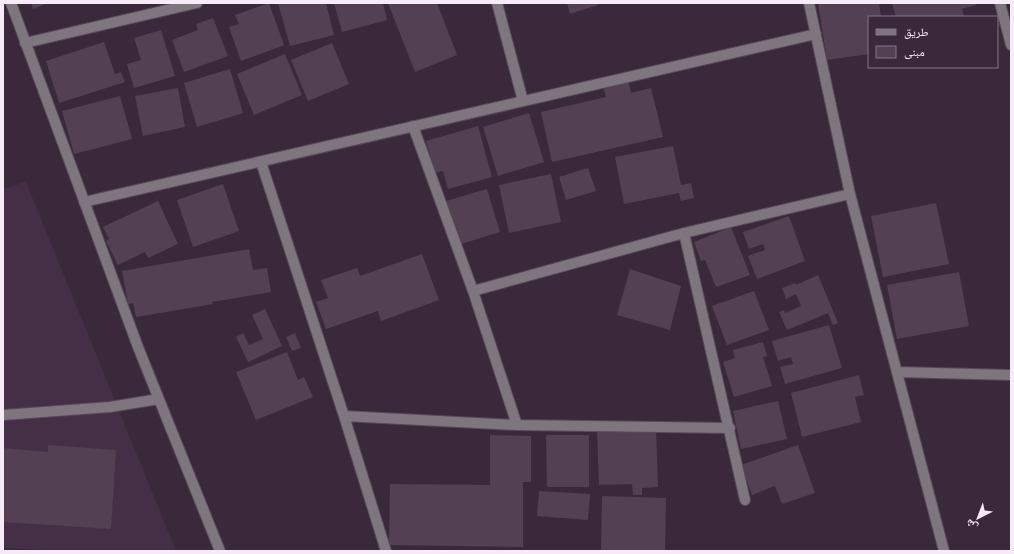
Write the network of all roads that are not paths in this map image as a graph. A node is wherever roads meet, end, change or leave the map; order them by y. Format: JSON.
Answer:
{"nodes":[{"id":1,"x":11,"y":3,"type":"edge"},
{"id":2,"x":197,"y":3,"type":"edge"},
{"id":3,"x":497,"y":3,"type":"edge"},
{"id":4,"x":809,"y":3,"type":"edge"},
{"id":5,"x":1000,"y":3,"type":"edge"},
{"id":6,"x":185,"y":4,"type":"edge"},
{"id":7,"x":816,"y":34,"type":"junction"},
{"id":8,"x":25,"y":43,"type":"junction"},
{"id":9,"x":1011,"y":45,"type":"edge"},
{"id":10,"x":523,"y":101,"type":"junction"},
{"id":11,"x":413,"y":126,"type":"junction"},
{"id":12,"x":261,"y":162,"type":"junction"},
{"id":13,"x":850,"y":194,"type":"junction"},
{"id":14,"x":84,"y":202,"type":"junction"},
{"id":15,"x":684,"y":233,"type":"junction"},
{"id":16,"x":473,"y":291,"type":"junction"},
{"id":17,"x":898,"y":372,"type":"junction"},
{"id":18,"x":1011,"y":375,"type":"edge"},
{"id":19,"x":159,"y":400,"type":"junction"},
{"id":20,"x":3,"y":415,"type":"edge"},
{"id":21,"x":344,"y":416,"type":"junction"},
{"id":22,"x":517,"y":425,"type":"junction"},
{"id":23,"x":730,"y":428,"type":"junction"},
{"id":24,"x":745,"y":500,"type":"dead end"},
{"id":25,"x":220,"y":551,"type":"edge"},
{"id":26,"x":386,"y":551,"type":"edge"},
{"id":27,"x":944,"y":551,"type":"edge"}],
"edges":[{"from":1,"to":8,"type":"street"},
{"from":2,"to":6,"type":"street"},
{"from":3,"to":10,"type":"street"},
{"from":4,"to":7,"type":"street"},
{"from":5,"to":9,"type":"street"},
{"from":6,"to":8,"type":"street"},
{"from":7,"to":10,"type":"street"},
{"from":7,"to":13,"type":"street"},
{"from":8,"to":14,"type":"street"},
{"from":10,"to":11,"type":"street"},
{"from":11,"to":12,"type":"street"},
{"from":11,"to":16,"type":"street"},
{"from":12,"to":14,"type":"street"},
{"from":12,"to":21,"type":"street"},
{"from":13,"to":15,"type":"street"},
{"from":13,"to":17,"type":"street"},
{"from":14,"to":19,"type":"street"},
{"from":15,"to":16,"type":"street"},
{"from":15,"to":23,"type":"street"},
{"from":16,"to":22,"type":"street"},
{"from":17,"to":18,"type":"street"},
{"from":17,"to":27,"type":"street"},
{"from":19,"to":20,"type":"street"},
{"from":19,"to":25,"type":"street"},
{"from":21,"to":22,"type":"street"},
{"from":21,"to":26,"type":"street"},
{"from":22,"to":23,"type":"street"},
{"from":23,"to":24,"type":"street"}]}
